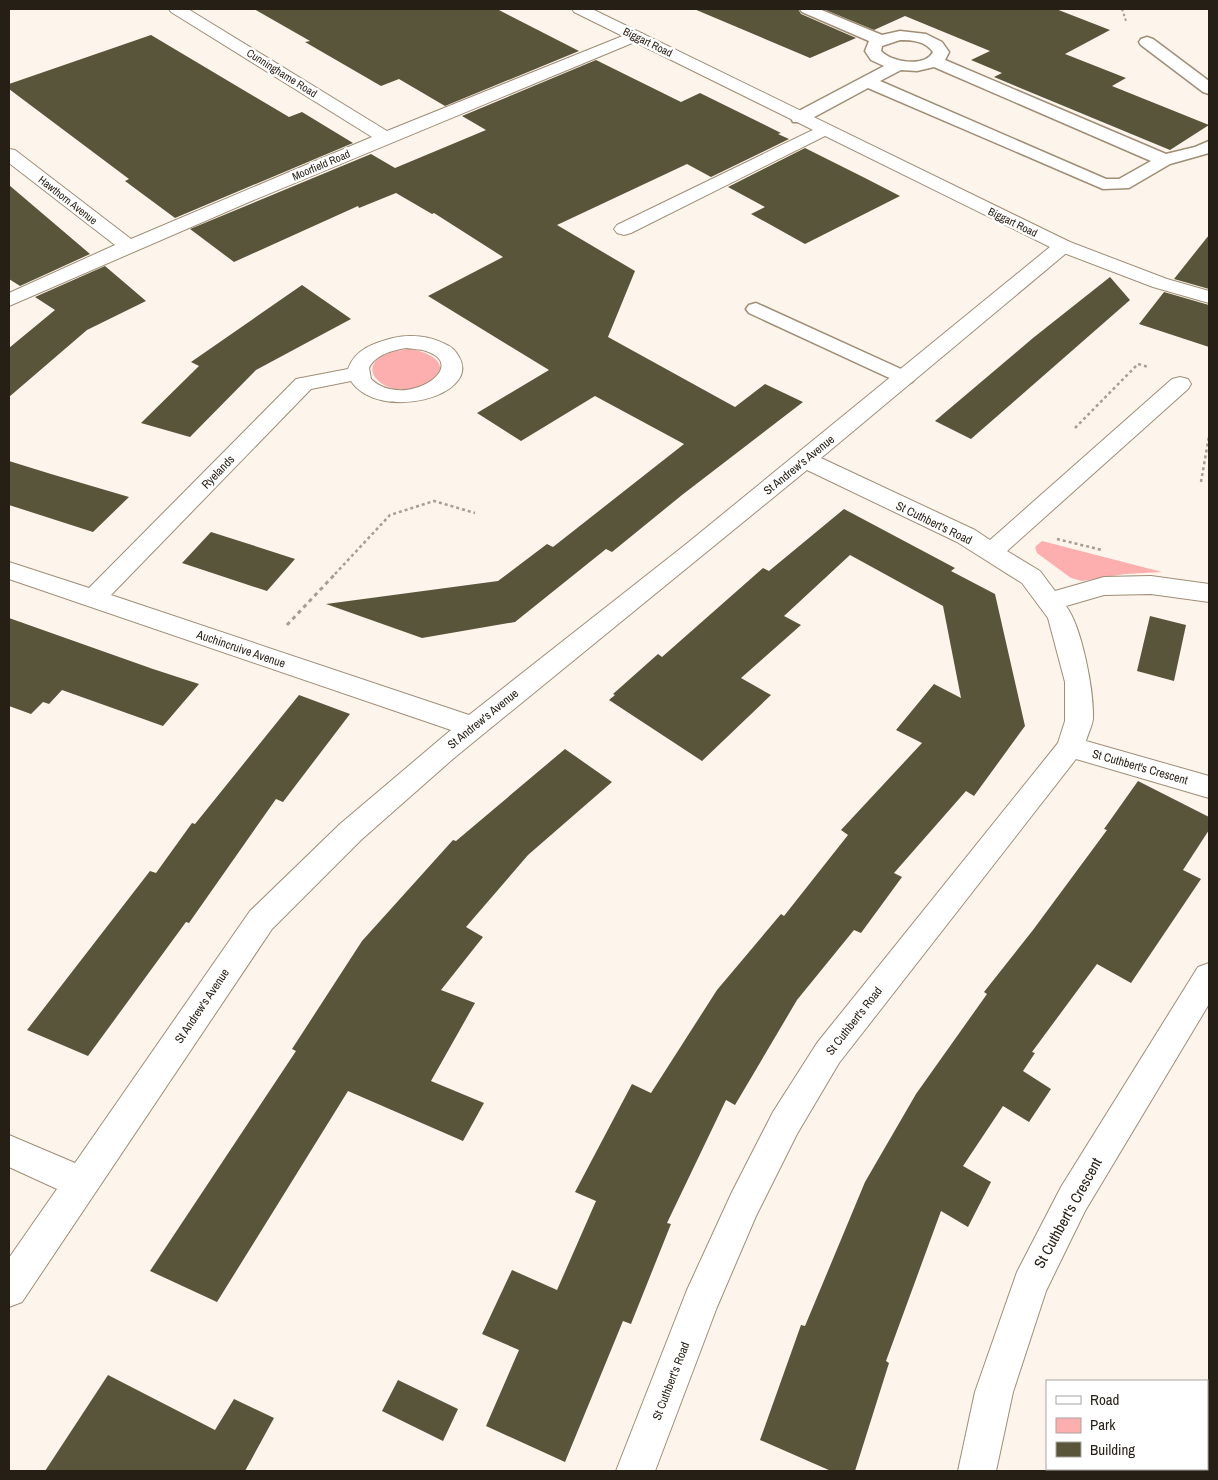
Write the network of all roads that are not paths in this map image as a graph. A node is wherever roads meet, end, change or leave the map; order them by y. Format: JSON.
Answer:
{"nodes":[{"id":1,"x":177,"y":9,"type":"edge"},
{"id":2,"x":580,"y":9,"type":"edge"},
{"id":3,"x":808,"y":9,"type":"edge"},
{"id":4,"x":636,"y":36,"type":"junction"},
{"id":5,"x":880,"y":40,"type":"junction"},
{"id":6,"x":1147,"y":42,"type":"dead end"},
{"id":7,"x":935,"y":62,"type":"junction"},
{"id":8,"x":898,"y":65,"type":"junction"},
{"id":9,"x":868,"y":82,"type":"junction"},
{"id":10,"x":1209,"y":89,"type":"edge"},
{"id":11,"x":799,"y":118,"type":"junction"},
{"id":12,"x":824,"y":130,"type":"junction"},
{"id":13,"x":386,"y":138,"type":"junction"},
{"id":14,"x":1209,"y":146,"type":"edge"},
{"id":15,"x":9,"y":154,"type":"edge"},
{"id":16,"x":1164,"y":160,"type":"junction"},
{"id":17,"x":624,"y":229,"type":"dead end"},
{"id":18,"x":128,"y":246,"type":"junction"},
{"id":19,"x":1063,"y":246,"type":"junction"},
{"id":20,"x":1209,"y":297,"type":"edge"},
{"id":21,"x":9,"y":300,"type":"edge"},
{"id":22,"x":756,"y":309,"type":"dead end"},
{"id":23,"x":358,"y":373,"type":"dead end"},
{"id":24,"x":905,"y":378,"type":"junction"},
{"id":25,"x":1180,"y":384,"type":"dead end"},
{"id":26,"x":806,"y":460,"type":"junction"},
{"id":27,"x":991,"y":552,"type":"junction"},
{"id":28,"x":9,"y":570,"type":"edge"},
{"id":29,"x":1209,"y":593,"type":"edge"},
{"id":30,"x":92,"y":599,"type":"junction"},
{"id":31,"x":1050,"y":601,"type":"junction"},
{"id":32,"x":472,"y":727,"type":"junction"},
{"id":33,"x":1070,"y":747,"type":"junction"},
{"id":34,"x":1209,"y":787,"type":"edge"},
{"id":35,"x":1209,"y":976,"type":"edge"},
{"id":36,"x":9,"y":1151,"type":"edge"},
{"id":37,"x":82,"y":1183,"type":"junction"},
{"id":38,"x":9,"y":1289,"type":"edge"},
{"id":39,"x":636,"y":1471,"type":"edge"},
{"id":40,"x":977,"y":1471,"type":"edge"}],
"edges":[{"from":1,"to":13,"type":"street","name":"Cunninghame Road"},
{"from":2,"to":4,"type":"street","name":"Biggart Road"},
{"from":3,"to":5,"type":"lane"},
{"from":4,"to":11,"type":"street","name":"Biggart Road"},
{"from":4,"to":13,"type":"street","name":"Moorfield Road"},
{"from":5,"to":7,"type":"lane"},
{"from":5,"to":8,"type":"lane"},
{"from":6,"to":10,"type":"lane"},
{"from":7,"to":8,"type":"lane"},
{"from":7,"to":16,"type":"lane"},
{"from":8,"to":9,"type":"lane"},
{"from":9,"to":11,"type":"lane"},
{"from":9,"to":16,"type":"lane"},
{"from":11,"to":12,"type":"street","name":"Biggart Road"},
{"from":12,"to":17,"type":"street"},
{"from":12,"to":19,"type":"street","name":"Biggart Road"},
{"from":13,"to":18,"type":"street","name":"Moorfield Road"},
{"from":14,"to":16,"type":"lane"},
{"from":15,"to":18,"type":"street","name":"Hawthorn Avenue"},
{"from":18,"to":21,"type":"street","name":"Moorfield Road"},
{"from":19,"to":20,"type":"street","name":"Biggart Road"},
{"from":19,"to":24,"type":"street","name":"St Andrew's Avenue"},
{"from":22,"to":24,"type":"lane"},
{"from":23,"to":30,"type":"street","name":"Ryelands"},
{"from":24,"to":26,"type":"street","name":"St Andrew's Avenue"},
{"from":25,"to":27,"type":"street"},
{"from":26,"to":27,"type":"street","name":"St Cuthbert's Road"},
{"from":26,"to":32,"type":"street","name":"St Andrew's Avenue"},
{"from":27,"to":31,"type":"street","name":"St Cuthbert's Road"},
{"from":28,"to":30,"type":"street","name":"Auchincruive Avenue"},
{"from":29,"to":31,"type":"street"},
{"from":30,"to":32,"type":"street","name":"Auchincruive Avenue"},
{"from":31,"to":33,"type":"street","name":"St Cuthbert's Road"},
{"from":32,"to":37,"type":"street","name":"St Andrew's Avenue"},
{"from":33,"to":34,"type":"street","name":"St Cuthbert's Crescent"},
{"from":33,"to":39,"type":"street","name":"St Cuthbert's Road"},
{"from":35,"to":40,"type":"street","name":"St Cuthbert's Crescent"},
{"from":36,"to":37,"type":"street"},
{"from":37,"to":38,"type":"street","name":"St Andrew's Avenue"}]}
